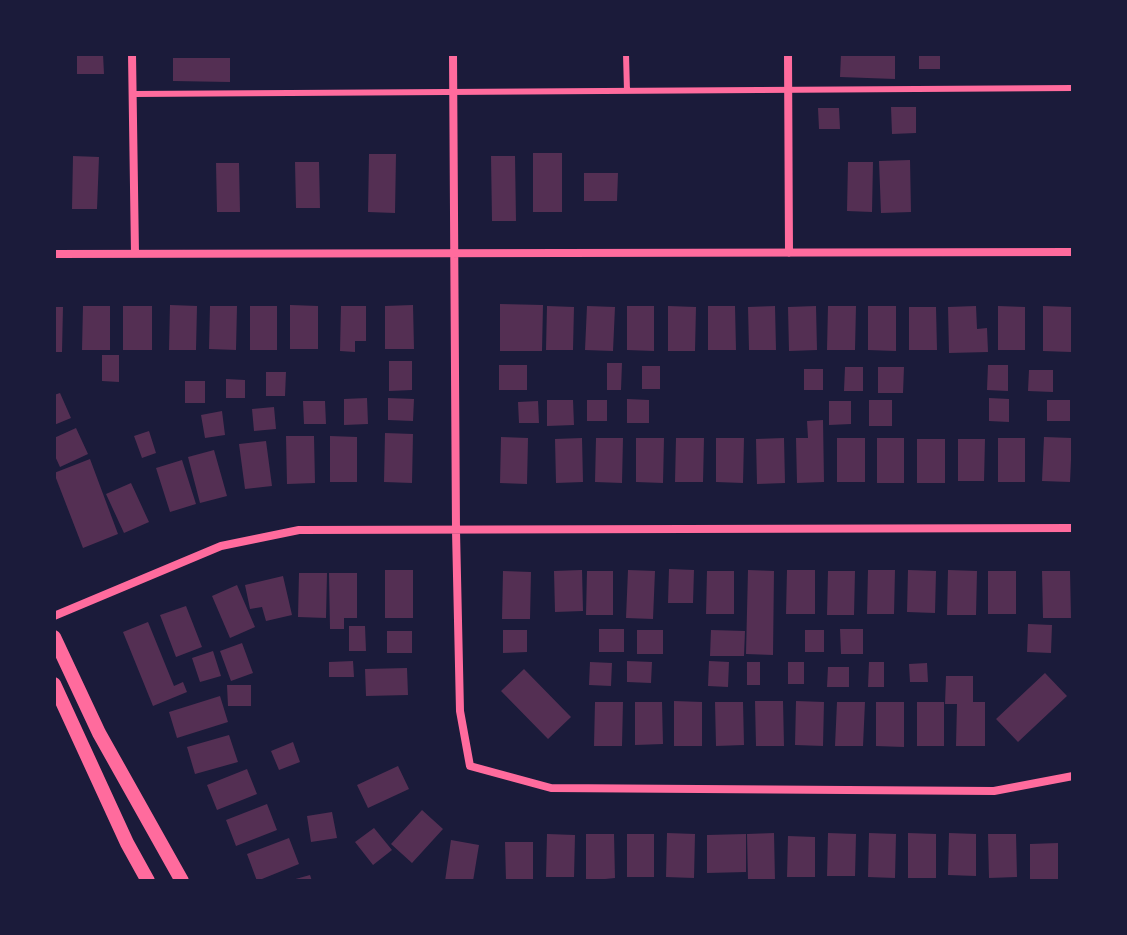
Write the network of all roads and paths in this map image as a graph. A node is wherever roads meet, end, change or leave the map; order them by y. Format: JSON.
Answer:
{"nodes":[{"id":1,"x":132,"y":54,"type":"edge"},
{"id":2,"x":453,"y":54,"type":"edge"},
{"id":3,"x":626,"y":54,"type":"edge"},
{"id":4,"x":788,"y":54,"type":"edge"},
{"id":5,"x":1073,"y":88,"type":"edge"},
{"id":6,"x":788,"y":90,"type":"junction"},
{"id":7,"x":627,"y":91,"type":"junction"},
{"id":8,"x":453,"y":92,"type":"junction"},
{"id":9,"x":133,"y":94,"type":"junction"},
{"id":10,"x":1073,"y":252,"type":"edge"},
{"id":11,"x":454,"y":253,"type":"junction"},
{"id":12,"x":789,"y":253,"type":"junction"},
{"id":13,"x":54,"y":254,"type":"edge"},
{"id":14,"x":135,"y":254,"type":"junction"},
{"id":15,"x":1073,"y":528,"type":"edge"},
{"id":16,"x":456,"y":531,"type":"junction"},
{"id":17,"x":54,"y":616,"type":"edge"},
{"id":18,"x":54,"y":637,"type":"edge"},
{"id":19,"x":54,"y":684,"type":"edge"},
{"id":20,"x":1073,"y":776,"type":"edge"},
{"id":21,"x":148,"y":881,"type":"edge"},
{"id":22,"x":182,"y":881,"type":"edge"}],
"edges":[{"from":1,"to":9,"type":"street"},
{"from":2,"to":8,"type":"street"},
{"from":3,"to":7,"type":"lane"},
{"from":4,"to":6,"type":"street"},
{"from":5,"to":6,"type":"lane"},
{"from":6,"to":7,"type":"lane"},
{"from":6,"to":12,"type":"street"},
{"from":7,"to":8,"type":"lane"},
{"from":8,"to":9,"type":"lane"},
{"from":8,"to":11,"type":"street"},
{"from":9,"to":14,"type":"street"},
{"from":10,"to":12,"type":"street"},
{"from":11,"to":12,"type":"street"},
{"from":11,"to":14,"type":"street"},
{"from":11,"to":16,"type":"street"},
{"from":13,"to":14,"type":"street"},
{"from":15,"to":16,"type":"street"},
{"from":16,"to":17,"type":"street"},
{"from":16,"to":20,"type":"street"},
{"from":18,"to":22,"type":"street"},
{"from":19,"to":21,"type":"street"}]}
